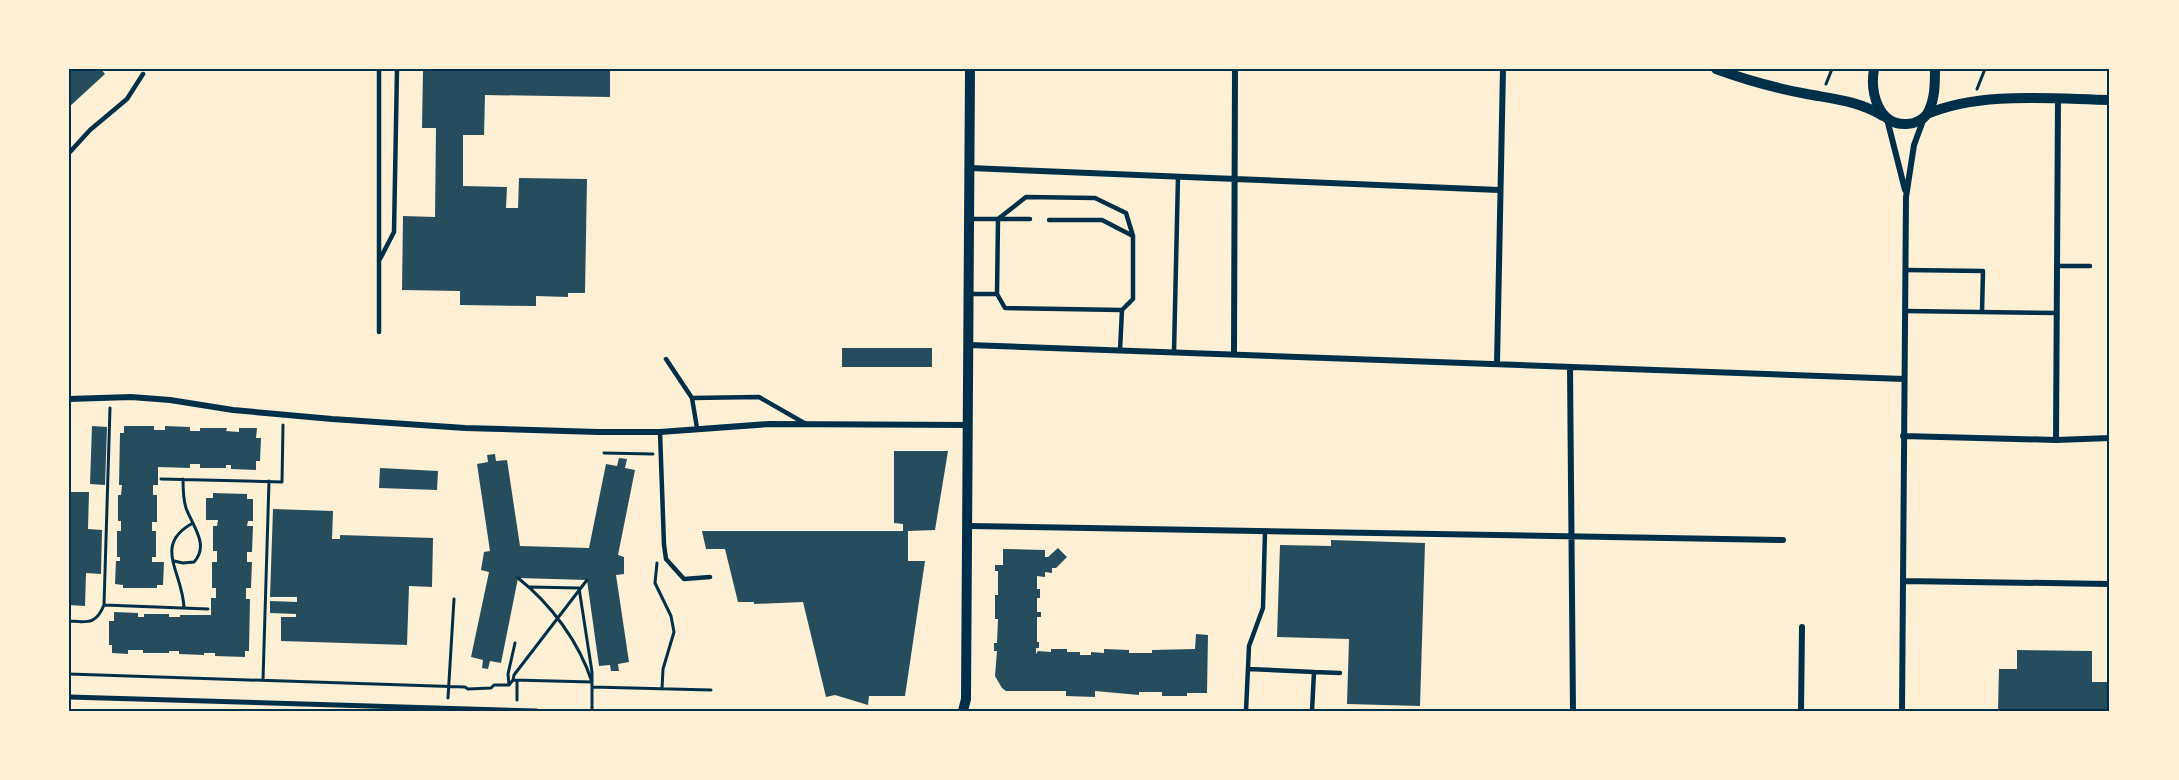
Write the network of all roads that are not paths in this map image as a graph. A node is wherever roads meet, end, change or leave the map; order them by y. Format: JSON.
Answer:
{"nodes":[{"id":1,"x":380,"y":69,"type":"edge"},
{"id":2,"x":397,"y":69,"type":"edge"},
{"id":3,"x":970,"y":69,"type":"edge"},
{"id":4,"x":1235,"y":69,"type":"edge"},
{"id":5,"x":1503,"y":69,"type":"edge"},
{"id":6,"x":1716,"y":69,"type":"edge"},
{"id":7,"x":1874,"y":69,"type":"edge"},
{"id":8,"x":1935,"y":69,"type":"edge"},
{"id":9,"x":143,"y":74,"type":"dead end"},
{"id":10,"x":2058,"y":99,"type":"junction"},
{"id":11,"x":2110,"y":100,"type":"edge"},
{"id":12,"x":1926,"y":116,"type":"junction"},
{"id":13,"x":1885,"y":117,"type":"junction"},
{"id":14,"x":69,"y":153,"type":"edge"},
{"id":15,"x":970,"y":168,"type":"junction"},
{"id":16,"x":1178,"y":177,"type":"junction"},
{"id":17,"x":1235,"y":180,"type":"junction"},
{"id":18,"x":1499,"y":189,"type":"junction"},
{"id":19,"x":1906,"y":197,"type":"junction"},
{"id":20,"x":969,"y":219,"type":"junction"},
{"id":21,"x":998,"y":219,"type":"junction"},
{"id":22,"x":1030,"y":219,"type":"dead end"},
{"id":23,"x":1049,"y":220,"type":"dead end"},
{"id":24,"x":1133,"y":236,"type":"junction"},
{"id":25,"x":379,"y":261,"type":"junction"},
{"id":26,"x":2058,"y":266,"type":"junction"},
{"id":27,"x":2090,"y":266,"type":"dead end"},
{"id":28,"x":1905,"y":270,"type":"junction"},
{"id":29,"x":969,"y":294,"type":"junction"},
{"id":30,"x":997,"y":294,"type":"junction"},
{"id":31,"x":1122,"y":310,"type":"junction"},
{"id":32,"x":1905,"y":310,"type":"junction"},
{"id":33,"x":1982,"y":312,"type":"junction"},
{"id":34,"x":2057,"y":313,"type":"junction"},
{"id":35,"x":379,"y":332,"type":"dead end"},
{"id":36,"x":969,"y":345,"type":"junction"},
{"id":37,"x":1120,"y":350,"type":"junction"},
{"id":38,"x":1174,"y":352,"type":"junction"},
{"id":39,"x":1234,"y":354,"type":"junction"},
{"id":40,"x":666,"y":359,"type":"dead end"},
{"id":41,"x":1497,"y":364,"type":"junction"},
{"id":42,"x":1570,"y":366,"type":"junction"},
{"id":43,"x":1904,"y":379,"type":"junction"},
{"id":44,"x":692,"y":398,"type":"junction"},
{"id":45,"x":69,"y":399,"type":"edge"},
{"id":46,"x":806,"y":424,"type":"junction"},
{"id":47,"x":969,"y":425,"type":"junction"},
{"id":48,"x":697,"y":428,"type":"junction"},
{"id":49,"x":660,"y":432,"type":"junction"},
{"id":50,"x":1903,"y":436,"type":"junction"},
{"id":51,"x":2110,"y":438,"type":"edge"},
{"id":52,"x":2056,"y":440,"type":"junction"},
{"id":53,"x":969,"y":526,"type":"junction"},
{"id":54,"x":1265,"y":531,"type":"junction"},
{"id":55,"x":1571,"y":537,"type":"junction"},
{"id":56,"x":1783,"y":540,"type":"dead end"},
{"id":57,"x":710,"y":577,"type":"dead end"},
{"id":58,"x":1903,"y":580,"type":"junction"},
{"id":59,"x":2110,"y":584,"type":"edge"},
{"id":60,"x":1802,"y":627,"type":"dead end"},
{"id":61,"x":1248,"y":669,"type":"junction"},
{"id":62,"x":1314,"y":672,"type":"junction"},
{"id":63,"x":1340,"y":673,"type":"dead end"},
{"id":64,"x":69,"y":697,"type":"edge"},
{"id":65,"x":516,"y":710,"type":"edge"},
{"id":66,"x":537,"y":711,"type":"edge"},
{"id":67,"x":963,"y":711,"type":"edge"},
{"id":68,"x":1246,"y":711,"type":"edge"},
{"id":69,"x":1312,"y":711,"type":"edge"},
{"id":70,"x":1573,"y":711,"type":"edge"},
{"id":71,"x":1801,"y":711,"type":"edge"},
{"id":72,"x":1902,"y":711,"type":"edge"}],
"edges":[{"from":1,"to":25,"type":"lane"},
{"from":2,"to":25,"type":"lane"},
{"from":3,"to":15,"type":"street"},
{"from":4,"to":17,"type":"street"},
{"from":5,"to":18,"type":"street"},
{"from":6,"to":13,"type":"street"},
{"from":7,"to":13,"type":"street"},
{"from":8,"to":12,"type":"street"},
{"from":9,"to":14,"type":"lane"},
{"from":10,"to":11,"type":"street"},
{"from":10,"to":12,"type":"street"},
{"from":10,"to":26,"type":"street"},
{"from":12,"to":13,"type":"street"},
{"from":12,"to":19,"type":"street"},
{"from":13,"to":19,"type":"street"},
{"from":15,"to":16,"type":"street"},
{"from":15,"to":20,"type":"street"},
{"from":16,"to":17,"type":"street"},
{"from":16,"to":38,"type":"lane"},
{"from":17,"to":18,"type":"street"},
{"from":17,"to":39,"type":"street"},
{"from":18,"to":41,"type":"street"},
{"from":19,"to":28,"type":"street"},
{"from":20,"to":21,"type":"lane"},
{"from":20,"to":29,"type":"street"},
{"from":21,"to":22,"type":"lane"},
{"from":21,"to":24,"type":"lane"},
{"from":21,"to":30,"type":"lane"},
{"from":23,"to":24,"type":"lane"},
{"from":24,"to":31,"type":"lane"},
{"from":25,"to":35,"type":"lane"},
{"from":26,"to":27,"type":"lane"},
{"from":26,"to":34,"type":"street"},
{"from":28,"to":32,"type":"street"},
{"from":28,"to":33,"type":"lane"},
{"from":29,"to":30,"type":"lane"},
{"from":29,"to":36,"type":"street"},
{"from":30,"to":31,"type":"lane"},
{"from":31,"to":37,"type":"lane"},
{"from":32,"to":33,"type":"lane"},
{"from":32,"to":43,"type":"street"},
{"from":33,"to":34,"type":"lane"},
{"from":34,"to":52,"type":"street"},
{"from":36,"to":37,"type":"street"},
{"from":36,"to":47,"type":"street"},
{"from":37,"to":38,"type":"street"},
{"from":38,"to":39,"type":"street"},
{"from":39,"to":41,"type":"street"},
{"from":40,"to":44,"type":"lane"},
{"from":41,"to":42,"type":"street"},
{"from":42,"to":43,"type":"street"},
{"from":42,"to":55,"type":"street"},
{"from":43,"to":50,"type":"street"},
{"from":44,"to":46,"type":"lane"},
{"from":44,"to":48,"type":"lane"},
{"from":45,"to":49,"type":"street"},
{"from":46,"to":47,"type":"street"},
{"from":46,"to":48,"type":"street"},
{"from":47,"to":53,"type":"street"},
{"from":48,"to":49,"type":"street"},
{"from":49,"to":57,"type":"lane"},
{"from":50,"to":52,"type":"street"},
{"from":50,"to":58,"type":"street"},
{"from":51,"to":52,"type":"street"},
{"from":53,"to":54,"type":"street"},
{"from":53,"to":67,"type":"street"},
{"from":54,"to":55,"type":"street"},
{"from":54,"to":61,"type":"lane"},
{"from":55,"to":56,"type":"street"},
{"from":55,"to":70,"type":"street"},
{"from":58,"to":59,"type":"street"},
{"from":58,"to":72,"type":"street"},
{"from":60,"to":71,"type":"street"},
{"from":61,"to":62,"type":"lane"},
{"from":61,"to":68,"type":"lane"},
{"from":62,"to":63,"type":"lane"},
{"from":62,"to":69,"type":"lane"},
{"from":64,"to":65,"type":"street"},
{"from":65,"to":66,"type":"street"}]}
